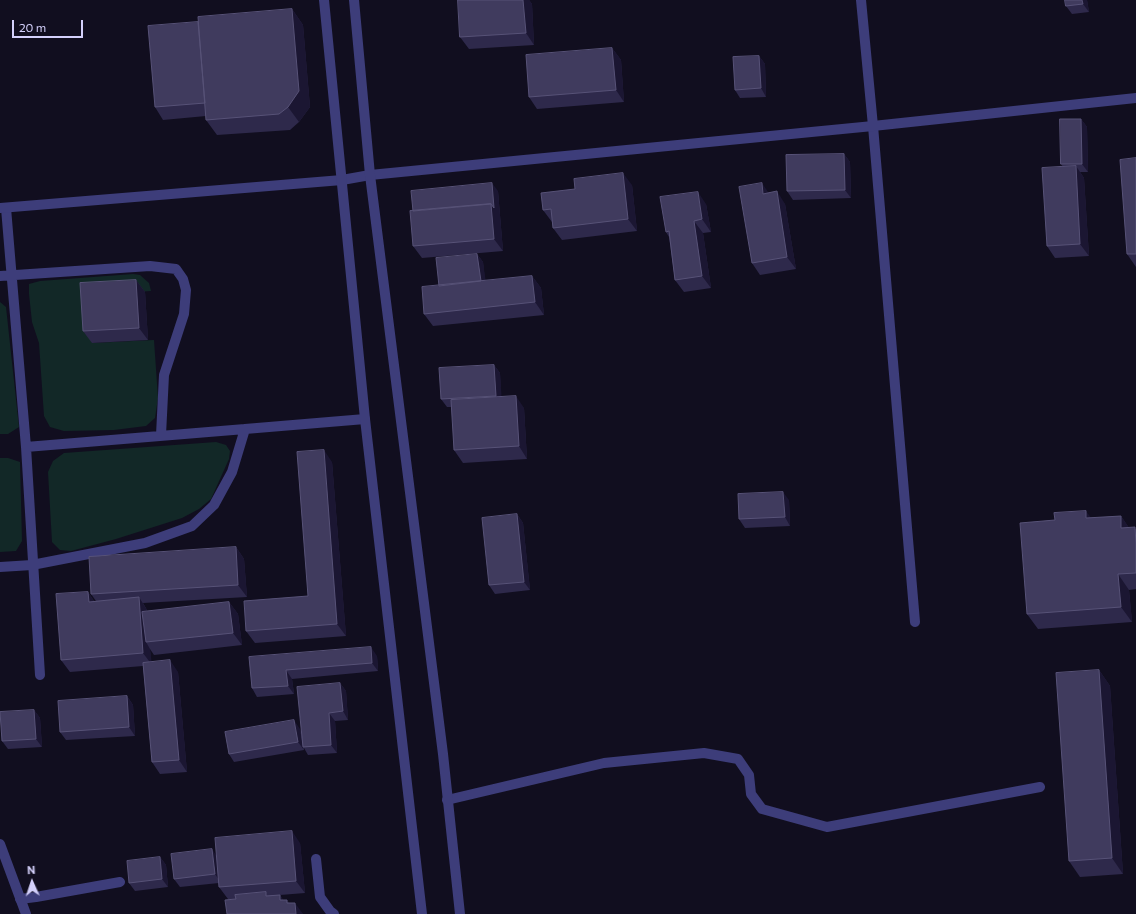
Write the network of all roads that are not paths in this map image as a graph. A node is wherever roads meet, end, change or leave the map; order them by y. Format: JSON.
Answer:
{"nodes":[{"id":1,"x":324,"y":0,"type":"edge"},
{"id":2,"x":354,"y":0,"type":"edge"},
{"id":3,"x":861,"y":0,"type":"edge"},
{"id":4,"x":1136,"y":98,"type":"edge"},
{"id":5,"x":873,"y":126,"type":"junction"},
{"id":6,"x":370,"y":175,"type":"junction"},
{"id":7,"x":342,"y":180,"type":"junction"},
{"id":8,"x":3,"y":208,"type":"edge"},
{"id":9,"x":11,"y":275,"type":"junction"},
{"id":10,"x":0,"y":276,"type":"edge"},
{"id":11,"x":365,"y":419,"type":"junction"},
{"id":12,"x":244,"y":429,"type":"junction"},
{"id":13,"x":161,"y":435,"type":"junction"},
{"id":14,"x":26,"y":447,"type":"junction"},
{"id":15,"x":32,"y":566,"type":"junction"},
{"id":16,"x":0,"y":567,"type":"edge"},
{"id":17,"x":915,"y":622,"type":"dead end"},
{"id":18,"x":40,"y":675,"type":"dead end"},
{"id":19,"x":1040,"y":787,"type":"dead end"},
{"id":20,"x":447,"y":800,"type":"junction"},
{"id":21,"x":0,"y":844,"type":"edge"},
{"id":22,"x":316,"y":859,"type":"dead end"},
{"id":23,"x":120,"y":882,"type":"dead end"},
{"id":24,"x":20,"y":899,"type":"junction"},
{"id":25,"x":26,"y":914,"type":"edge"},
{"id":26,"x":334,"y":914,"type":"edge"},
{"id":27,"x":422,"y":914,"type":"edge"},
{"id":28,"x":460,"y":914,"type":"edge"}],
"edges":[{"from":1,"to":7,"type":"street"},
{"from":2,"to":6,"type":"street"},
{"from":3,"to":5,"type":"street"},
{"from":4,"to":5,"type":"street"},
{"from":5,"to":6,"type":"street"},
{"from":5,"to":17,"type":"street"},
{"from":6,"to":7,"type":"street"},
{"from":6,"to":20,"type":"street"},
{"from":7,"to":8,"type":"street"},
{"from":7,"to":11,"type":"street"},
{"from":8,"to":9,"type":"street"},
{"from":9,"to":10,"type":"street"},
{"from":9,"to":13,"type":"street"},
{"from":9,"to":14,"type":"street"},
{"from":11,"to":12,"type":"street"},
{"from":11,"to":27,"type":"street"},
{"from":12,"to":13,"type":"street"},
{"from":12,"to":15,"type":"street"},
{"from":13,"to":14,"type":"street"},
{"from":14,"to":15,"type":"street"},
{"from":15,"to":16,"type":"street"},
{"from":15,"to":18,"type":"street"},
{"from":19,"to":20,"type":"street"},
{"from":20,"to":28,"type":"street"},
{"from":21,"to":24,"type":"street"},
{"from":22,"to":26,"type":"street"},
{"from":23,"to":24,"type":"street"},
{"from":24,"to":25,"type":"street"}]}
